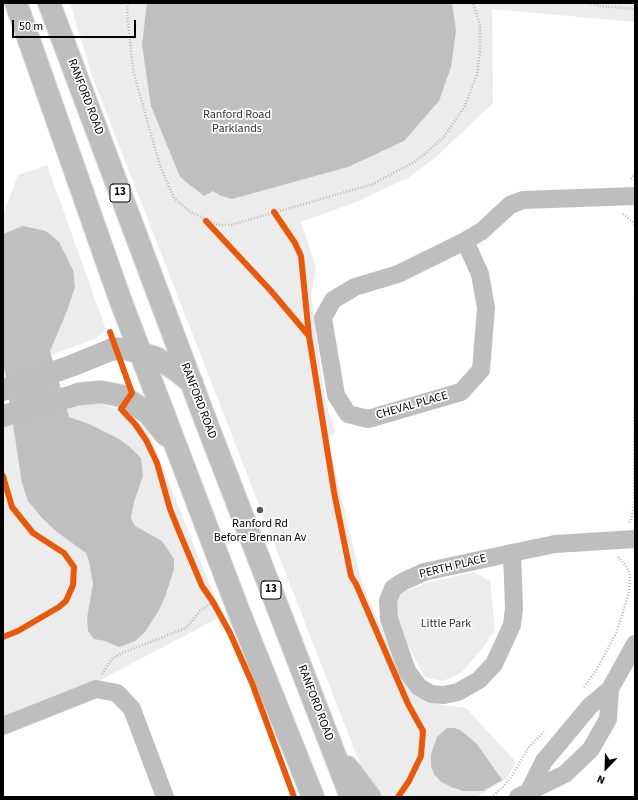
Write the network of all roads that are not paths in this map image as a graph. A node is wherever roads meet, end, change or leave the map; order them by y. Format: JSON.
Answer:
{"nodes":[{"id":1,"x":16,"y":3,"type":"edge"},
{"id":2,"x":49,"y":3,"type":"edge"},
{"id":3,"x":635,"y":196,"type":"edge"},
{"id":4,"x":465,"y":241,"type":"junction"},
{"id":5,"x":124,"y":311,"type":"junction"},
{"id":6,"x":114,"y":349,"type":"junction"},
{"id":7,"x":140,"y":352,"type":"junction"},
{"id":8,"x":192,"y":383,"type":"junction"},
{"id":9,"x":3,"y":390,"type":"edge"},
{"id":10,"x":3,"y":416,"type":"edge"},
{"id":11,"x":176,"y":447,"type":"junction"},
{"id":12,"x":635,"y":540,"type":"edge"},
{"id":13,"x":512,"y":553,"type":"junction"},
{"id":14,"x":635,"y":644,"type":"edge"},
{"id":15,"x":610,"y":689,"type":"junction"},
{"id":16,"x":3,"y":726,"type":"edge"},
{"id":17,"x":333,"y":751,"type":"junction"},
{"id":18,"x":524,"y":794,"type":"edge"},
{"id":19,"x":165,"y":797,"type":"edge"},
{"id":20,"x":313,"y":797,"type":"edge"},
{"id":21,"x":351,"y":797,"type":"edge"},
{"id":22,"x":370,"y":797,"type":"edge"}],
"edges":[{"from":1,"to":5,"type":"main road"},
{"from":2,"to":8,"type":"main road","name":"RANFORD ROAD","number":"13"},
{"from":3,"to":4,"type":"street","name":"CHEVAL PLACE"},
{"from":4,"to":4,"type":"street","name":"CHEVAL PLACE"},
{"from":5,"to":6,"type":"main road"},
{"from":5,"to":7,"type":"main road"},
{"from":6,"to":7,"type":"main road"},
{"from":6,"to":9,"type":"main road"},
{"from":7,"to":8,"type":"main road"},
{"from":7,"to":11,"type":"main road"},
{"from":8,"to":17,"type":"main road","name":"RANFORD ROAD","number":"13"},
{"from":10,"to":11,"type":"main road"},
{"from":11,"to":20,"type":"main road"},
{"from":12,"to":13,"type":"street","name":"PERTH PLACE"},
{"from":13,"to":13,"type":"street","name":"PERTH PLACE"},
{"from":14,"to":15,"type":"street"},
{"from":15,"to":18,"type":"street"},
{"from":15,"to":18,"type":"street"},
{"from":16,"to":19,"type":"street"},
{"from":17,"to":21,"type":"main road","name":"RANFORD ROAD","number":"13"},
{"from":17,"to":22,"type":"main road"}]}
